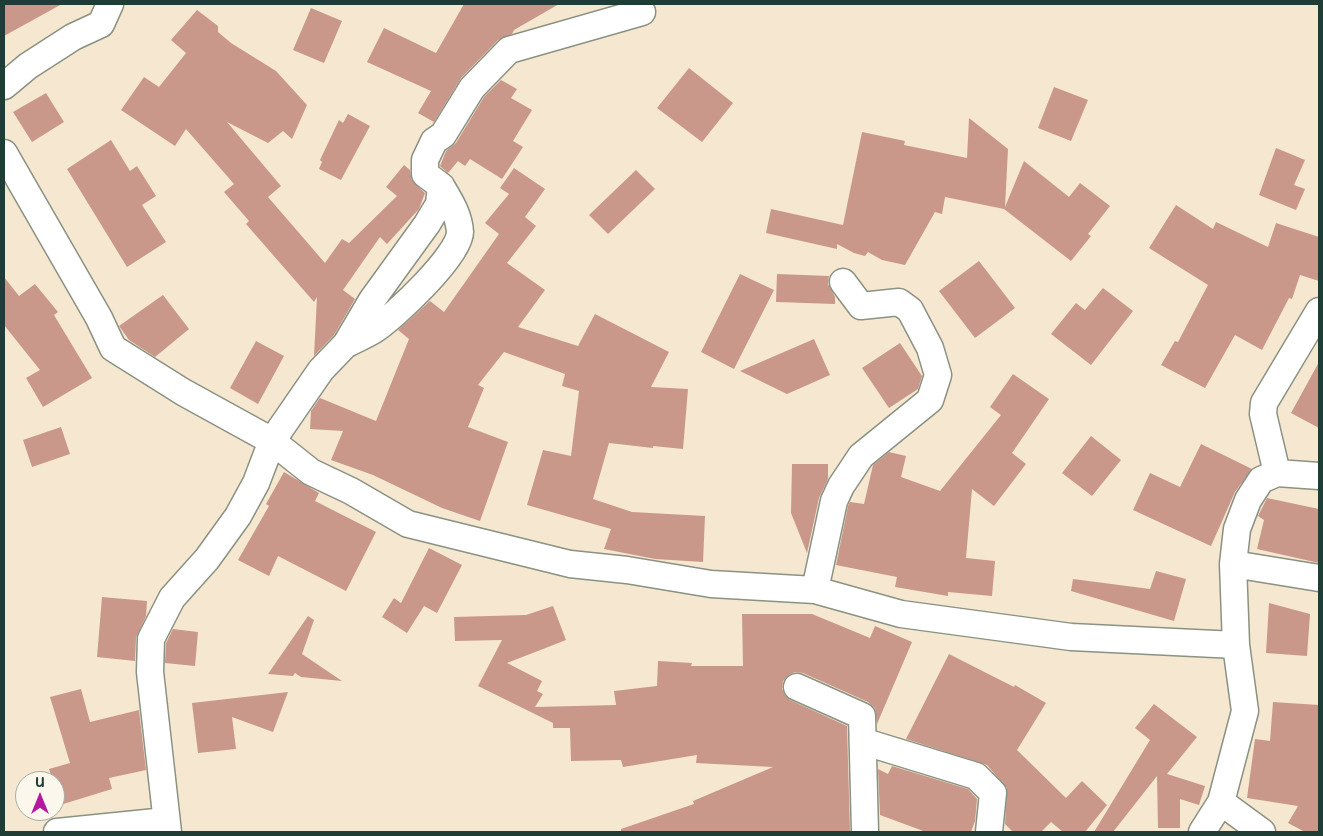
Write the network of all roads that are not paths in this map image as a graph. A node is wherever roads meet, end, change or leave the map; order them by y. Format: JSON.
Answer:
{"nodes":[{"id":1,"x":110,"y":4,"type":"edge"},
{"id":2,"x":642,"y":12,"type":"dead end"},
{"id":3,"x":4,"y":86,"type":"edge"},
{"id":4,"x":4,"y":153,"type":"edge"},
{"id":5,"x":441,"y":186,"type":"junction"},
{"id":6,"x":843,"y":282,"type":"dead end"},
{"id":7,"x":1319,"y":311,"type":"edge"},
{"id":8,"x":346,"y":344,"type":"junction"},
{"id":9,"x":272,"y":441,"type":"junction"},
{"id":10,"x":1276,"y":473,"type":"junction"},
{"id":11,"x":1319,"y":476,"type":"edge"},
{"id":12,"x":1233,"y":564,"type":"junction"},
{"id":13,"x":1319,"y":578,"type":"edge"},
{"id":14,"x":815,"y":590,"type":"junction"},
{"id":15,"x":1236,"y":645,"type":"junction"},
{"id":16,"x":797,"y":687,"type":"dead end"},
{"id":17,"x":865,"y":742,"type":"junction"},
{"id":18,"x":1221,"y":802,"type":"junction"},
{"id":19,"x":167,"y":826,"type":"edge"},
{"id":20,"x":57,"y":832,"type":"edge"},
{"id":21,"x":865,"y":832,"type":"edge"},
{"id":22,"x":989,"y":832,"type":"edge"},
{"id":23,"x":1202,"y":832,"type":"edge"},
{"id":24,"x":1262,"y":832,"type":"edge"}],
"edges":[{"from":1,"to":3,"type":"street"},
{"from":2,"to":5,"type":"street"},
{"from":4,"to":9,"type":"street"},
{"from":5,"to":8,"type":"street"},
{"from":5,"to":8,"type":"street"},
{"from":6,"to":14,"type":"street"},
{"from":7,"to":10,"type":"street"},
{"from":8,"to":9,"type":"street"},
{"from":9,"to":14,"type":"street"},
{"from":9,"to":19,"type":"street"},
{"from":10,"to":11,"type":"street"},
{"from":10,"to":12,"type":"street"},
{"from":12,"to":13,"type":"street"},
{"from":12,"to":15,"type":"street"},
{"from":14,"to":15,"type":"street"},
{"from":15,"to":18,"type":"street"},
{"from":16,"to":17,"type":"street"},
{"from":17,"to":21,"type":"street"},
{"from":17,"to":22,"type":"street"},
{"from":18,"to":23,"type":"street"},
{"from":18,"to":24,"type":"street"},
{"from":19,"to":20,"type":"street"}]}
